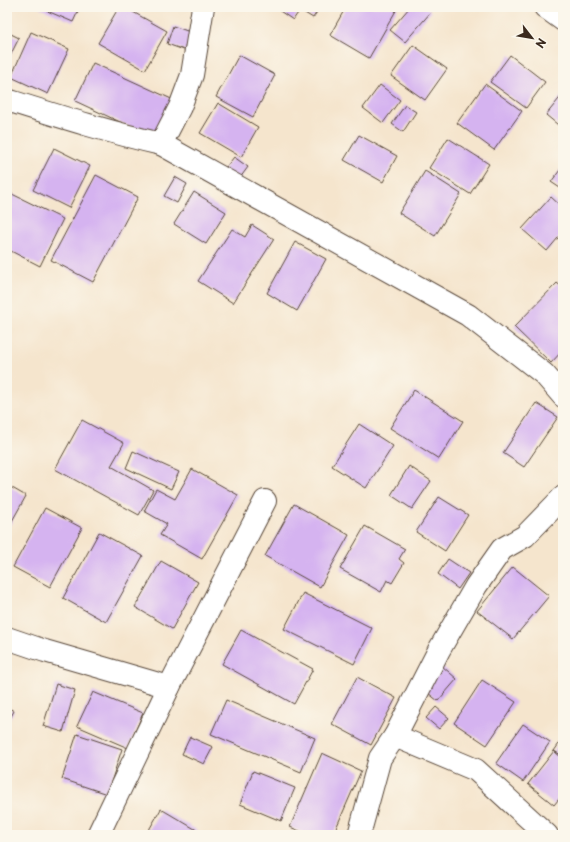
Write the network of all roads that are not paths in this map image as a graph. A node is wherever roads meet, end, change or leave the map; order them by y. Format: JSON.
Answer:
{"nodes":[{"id":1,"x":203,"y":7,"type":"edge"},
{"id":2,"x":545,"y":7,"type":"edge"},
{"id":3,"x":563,"y":20,"type":"edge"},
{"id":4,"x":7,"y":100,"type":"edge"},
{"id":5,"x":161,"y":144,"type":"junction"},
{"id":6,"x":563,"y":396,"type":"edge"},
{"id":7,"x":563,"y":497,"type":"edge"},
{"id":8,"x":264,"y":501,"type":"dead end"},
{"id":9,"x":7,"y":638,"type":"edge"},
{"id":10,"x":169,"y":687,"type":"junction"},
{"id":11,"x":395,"y":736,"type":"junction"},
{"id":12,"x":98,"y":835,"type":"edge"},
{"id":13,"x":359,"y":835,"type":"edge"},
{"id":14,"x":547,"y":835,"type":"edge"}],
"edges":[{"from":1,"to":5,"type":"street"},
{"from":2,"to":3,"type":"street"},
{"from":4,"to":5,"type":"street"},
{"from":5,"to":6,"type":"street"},
{"from":7,"to":11,"type":"street"},
{"from":8,"to":10,"type":"street"},
{"from":9,"to":10,"type":"street"},
{"from":10,"to":12,"type":"street"},
{"from":11,"to":13,"type":"street"},
{"from":11,"to":14,"type":"street"}]}
